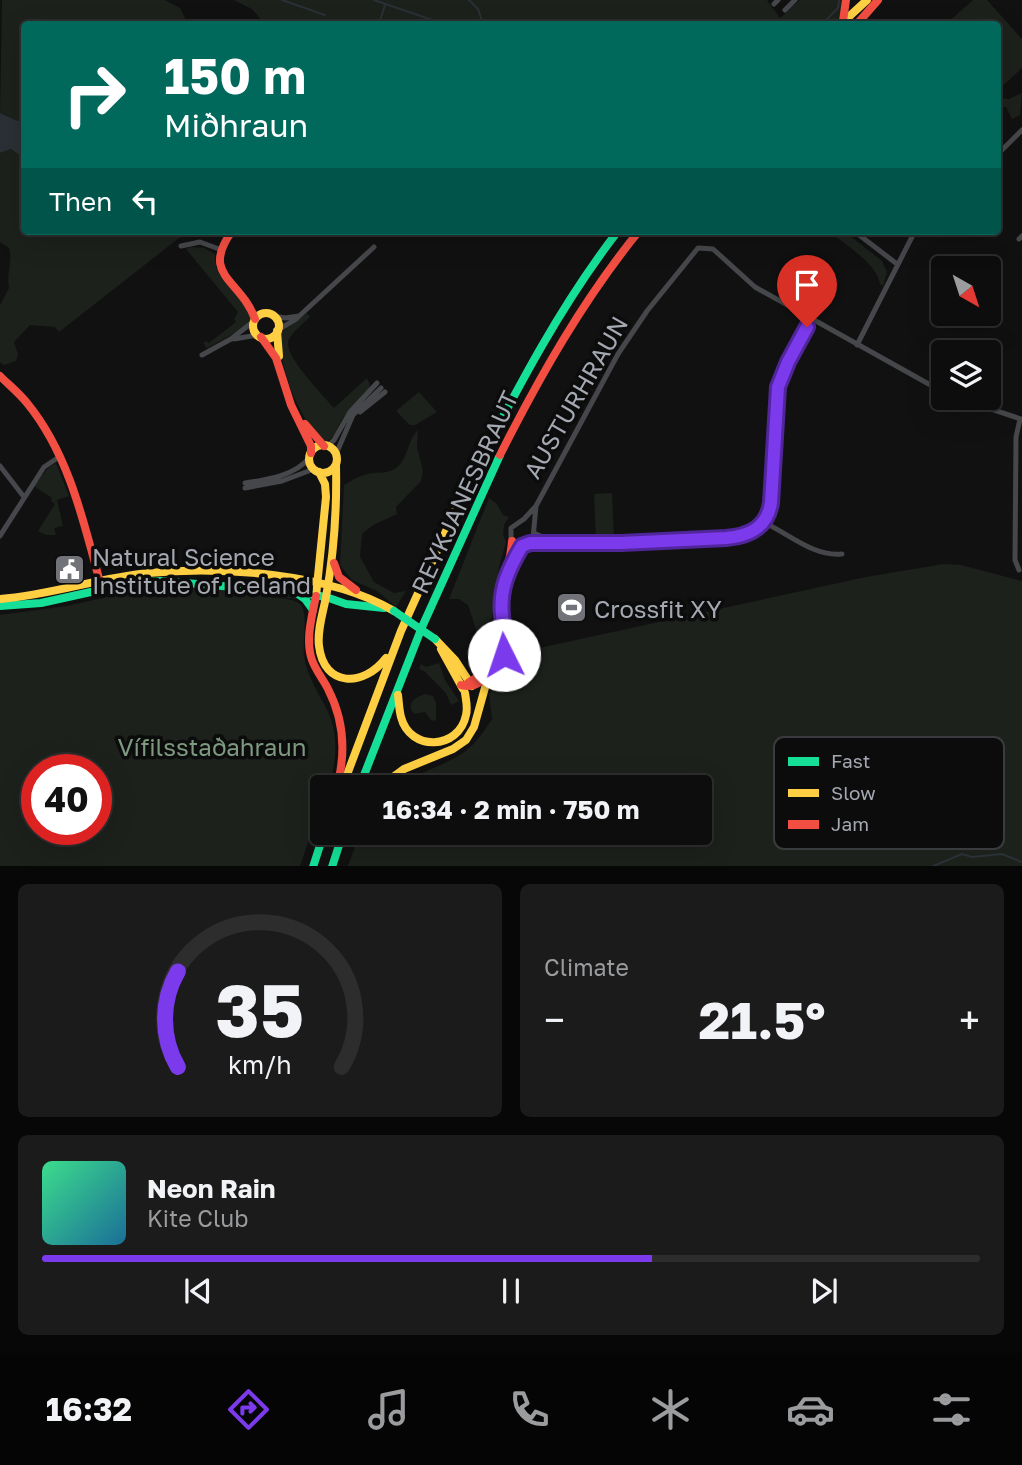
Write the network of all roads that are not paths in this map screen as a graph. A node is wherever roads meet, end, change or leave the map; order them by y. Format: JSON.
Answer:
{"nodes":[{"id":1,"x":795,"y":0,"type":"edge"},
{"id":2,"x":846,"y":0,"type":"edge"},
{"id":3,"x":853,"y":0,"type":"edge"},
{"id":4,"x":867,"y":0,"type":"edge"},
{"id":5,"x":878,"y":0,"type":"edge"},
{"id":6,"x":785,"y":10,"type":"dead end"},
{"id":7,"x":864,"y":11,"type":"junction"},
{"id":8,"x":843,"y":21,"type":"edge"},
{"id":9,"x":846,"y":21,"type":"edge"},
{"id":10,"x":859,"y":21,"type":"edge"},
{"id":11,"x":1022,"y":130,"type":"edge"},
{"id":12,"x":1001,"y":151,"type":"edge"},
{"id":13,"x":229,"y":235,"type":"edge"},
{"id":14,"x":615,"y":235,"type":"edge"},
{"id":15,"x":636,"y":235,"type":"edge"},
{"id":16,"x":859,"y":235,"type":"edge"},
{"id":17,"x":913,"y":235,"type":"edge"},
{"id":18,"x":181,"y":246,"type":"dead end"},
{"id":19,"x":374,"y":247,"type":"dead end"},
{"id":20,"x":219,"y":249,"type":"junction"},
{"id":21,"x":897,"y":264,"type":"junction"},
{"id":22,"x":244,"y":296,"type":"junction"},
{"id":23,"x":271,"y":314,"type":"junction"},
{"id":24,"x":299,"y":316,"type":"junction"},
{"id":25,"x":255,"y":320,"type":"junction"},
{"id":26,"x":811,"y":320,"type":"junction"},
{"id":27,"x":278,"y":331,"type":"junction"},
{"id":28,"x":259,"y":336,"type":"junction"},
{"id":29,"x":231,"y":339,"type":"junction"},
{"id":30,"x":857,"y":345,"type":"junction"},
{"id":31,"x":202,"y":355,"type":"dead end"},
{"id":32,"x":0,"y":376,"type":"edge"},
{"id":33,"x":931,"y":385,"type":"edge"},
{"id":34,"x":994,"y":410,"type":"edge"},
{"id":35,"x":1021,"y":419,"type":"edge"},
{"id":36,"x":326,"y":446,"type":"junction"},
{"id":37,"x":336,"y":454,"type":"junction"},
{"id":38,"x":311,"y":455,"type":"junction"},
{"id":39,"x":59,"y":457,"type":"junction"},
{"id":40,"x":336,"y":465,"type":"junction"},
{"id":41,"x":0,"y":466,"type":"edge"},
{"id":42,"x":316,"y":471,"type":"junction"},
{"id":43,"x":24,"y":497,"type":"junction"},
{"id":44,"x":536,"y":506,"type":"junction"},
{"id":45,"x":519,"y":522,"type":"junction"},
{"id":46,"x":763,"y":522,"type":"junction"},
{"id":47,"x":534,"y":531,"type":"junction"},
{"id":48,"x":0,"y":536,"type":"edge"},
{"id":49,"x":512,"y":541,"type":"junction"},
{"id":50,"x":554,"y":542,"type":"junction"},
{"id":51,"x":526,"y":544,"type":"junction"},
{"id":52,"x":842,"y":554,"type":"dead end"},
{"id":53,"x":333,"y":556,"type":"junction"},
{"id":54,"x":321,"y":559,"type":"junction"},
{"id":55,"x":508,"y":570,"type":"junction"},
{"id":56,"x":1019,"y":570,"type":"dead end"},
{"id":57,"x":301,"y":579,"type":"junction"},
{"id":58,"x":423,"y":580,"type":"junction"},
{"id":59,"x":318,"y":583,"type":"junction"},
{"id":60,"x":328,"y":585,"type":"junction"},
{"id":61,"x":99,"y":587,"type":"junction"},
{"id":62,"x":295,"y":592,"type":"junction"},
{"id":63,"x":316,"y":596,"type":"junction"},
{"id":64,"x":326,"y":597,"type":"junction"},
{"id":65,"x":368,"y":597,"type":"junction"},
{"id":66,"x":0,"y":598,"type":"edge"},
{"id":67,"x":0,"y":606,"type":"edge"},
{"id":68,"x":313,"y":610,"type":"junction"},
{"id":69,"x":394,"y":611,"type":"junction"},
{"id":70,"x":436,"y":641,"type":"junction"},
{"id":71,"x":457,"y":663,"type":"junction"},
{"id":72,"x":487,"y":674,"type":"junction"},
{"id":73,"x":466,"y":686,"type":"junction"},
{"id":74,"x":398,"y":687,"type":"junction"},
{"id":75,"x":478,"y":713,"type":"junction"},
{"id":76,"x":341,"y":775,"type":"edge"},
{"id":77,"x":344,"y":775,"type":"edge"},
{"id":78,"x":364,"y":775,"type":"edge"},
{"id":79,"x":394,"y":775,"type":"edge"},
{"id":80,"x":320,"y":845,"type":"edge"},
{"id":81,"x":339,"y":845,"type":"edge"},
{"id":82,"x":313,"y":866,"type":"edge"},
{"id":83,"x":332,"y":866,"type":"edge"}],
"edges":[{"from":1,"to":6,"type":"street"},
{"from":2,"to":8,"type":"main road"},
{"from":3,"to":7,"type":"main road"},
{"from":4,"to":7,"type":"main road"},
{"from":5,"to":7,"type":"main road"},
{"from":7,"to":9,"type":"main road"},
{"from":7,"to":10,"type":"main road"},
{"from":11,"to":12,"type":"street"},
{"from":13,"to":20,"type":"main road"},
{"from":14,"to":58,"type":"main road","name":"REYKJANESBRAUT"},
{"from":15,"to":74,"type":"main road","name":"REYKJANESBRAUT"},
{"from":16,"to":21,"type":"street"},
{"from":17,"to":21,"type":"street"},
{"from":18,"to":20,"type":"street"},
{"from":19,"to":24,"type":"street"},
{"from":20,"to":22,"type":"main road"},
{"from":21,"to":30,"type":"street"},
{"from":22,"to":23,"type":"main road"},
{"from":22,"to":25,"type":"main road"},
{"from":23,"to":24,"type":"street"},
{"from":23,"to":25,"type":"main road"},
{"from":23,"to":27,"type":"main road"},
{"from":24,"to":27,"type":"street"},
{"from":25,"to":28,"type":"main road"},
{"from":25,"to":29,"type":"street"},
{"from":26,"to":30,"type":"street"},
{"from":26,"to":44,"type":"street","name":"AUSTURHRAUN"},
{"from":26,"to":46,"type":"street"},
{"from":27,"to":28,"type":"main road"},
{"from":27,"to":36,"type":"main road"},
{"from":28,"to":29,"type":"street"},
{"from":28,"to":38,"type":"main road"},
{"from":29,"to":31,"type":"street"},
{"from":30,"to":33,"type":"street"},
{"from":32,"to":39,"type":"main road"},
{"from":34,"to":35,"type":"street"},
{"from":35,"to":56,"type":"street"},
{"from":36,"to":37,"type":"main road"},
{"from":36,"to":37,"type":"street"},
{"from":36,"to":38,"type":"main road"},
{"from":37,"to":40,"type":"main road"},
{"from":38,"to":42,"type":"main road"},
{"from":38,"to":42,"type":"street"},
{"from":39,"to":43,"type":"street"},
{"from":39,"to":61,"type":"main road"},
{"from":40,"to":42,"type":"main road"},
{"from":40,"to":53,"type":"main road"},
{"from":41,"to":43,"type":"street"},
{"from":42,"to":54,"type":"main road"},
{"from":43,"to":48,"type":"street"},
{"from":44,"to":45,"type":"street","name":"AUSTURHRAUN"},
{"from":44,"to":47,"type":"street","name":"AUSTURHRAUN"},
{"from":45,"to":47,"type":"street"},
{"from":45,"to":49,"type":"street","name":"AUSTURHRAUN"},
{"from":46,"to":50,"type":"street"},
{"from":46,"to":52,"type":"street"},
{"from":47,"to":50,"type":"street"},
{"from":47,"to":51,"type":"street","name":"AUSTURHRAUN"},
{"from":49,"to":51,"type":"street"},
{"from":49,"to":55,"type":"main road","name":"AUSTURHRAUN"},
{"from":50,"to":51,"type":"street"},
{"from":51,"to":55,"type":"main road","name":"AUSTURHRAUN"},
{"from":53,"to":60,"type":"main road"},
{"from":53,"to":65,"type":"main road"},
{"from":54,"to":57,"type":"main road"},
{"from":54,"to":59,"type":"main road"},
{"from":55,"to":72,"type":"main road","name":"AUSTURHRAUN"},
{"from":57,"to":59,"type":"main road"},
{"from":57,"to":61,"type":"main road"},
{"from":58,"to":64,"type":"main road"},
{"from":58,"to":77,"type":"main road","name":"REYKJANESBRAUT"},
{"from":59,"to":60,"type":"main road"},
{"from":59,"to":63,"type":"main road"},
{"from":60,"to":64,"type":"main road"},
{"from":60,"to":65,"type":"main road"},
{"from":61,"to":62,"type":"main road"},
{"from":61,"to":66,"type":"main road"},
{"from":61,"to":67,"type":"main road"},
{"from":62,"to":63,"type":"main road"},
{"from":62,"to":68,"type":"main road"},
{"from":63,"to":64,"type":"main road"},
{"from":63,"to":68,"type":"main road"},
{"from":64,"to":69,"type":"main road"},
{"from":65,"to":69,"type":"main road"},
{"from":68,"to":76,"type":"main road"},
{"from":69,"to":70,"type":"main road","bridge":true},
{"from":70,"to":71,"type":"main road"},
{"from":70,"to":73,"type":"main road"},
{"from":71,"to":72,"type":"main road"},
{"from":71,"to":73,"type":"main road"},
{"from":72,"to":73,"type":"main road","name":"AUSTURHRAUN"},
{"from":72,"to":75,"type":"main road"},
{"from":73,"to":74,"type":"main road"},
{"from":73,"to":75,"type":"main road"},
{"from":74,"to":78,"type":"main road","name":"REYKJANESBRAUT"},
{"from":75,"to":79,"type":"main road"},
{"from":80,"to":82,"type":"main road"},
{"from":81,"to":83,"type":"main road"}]}
